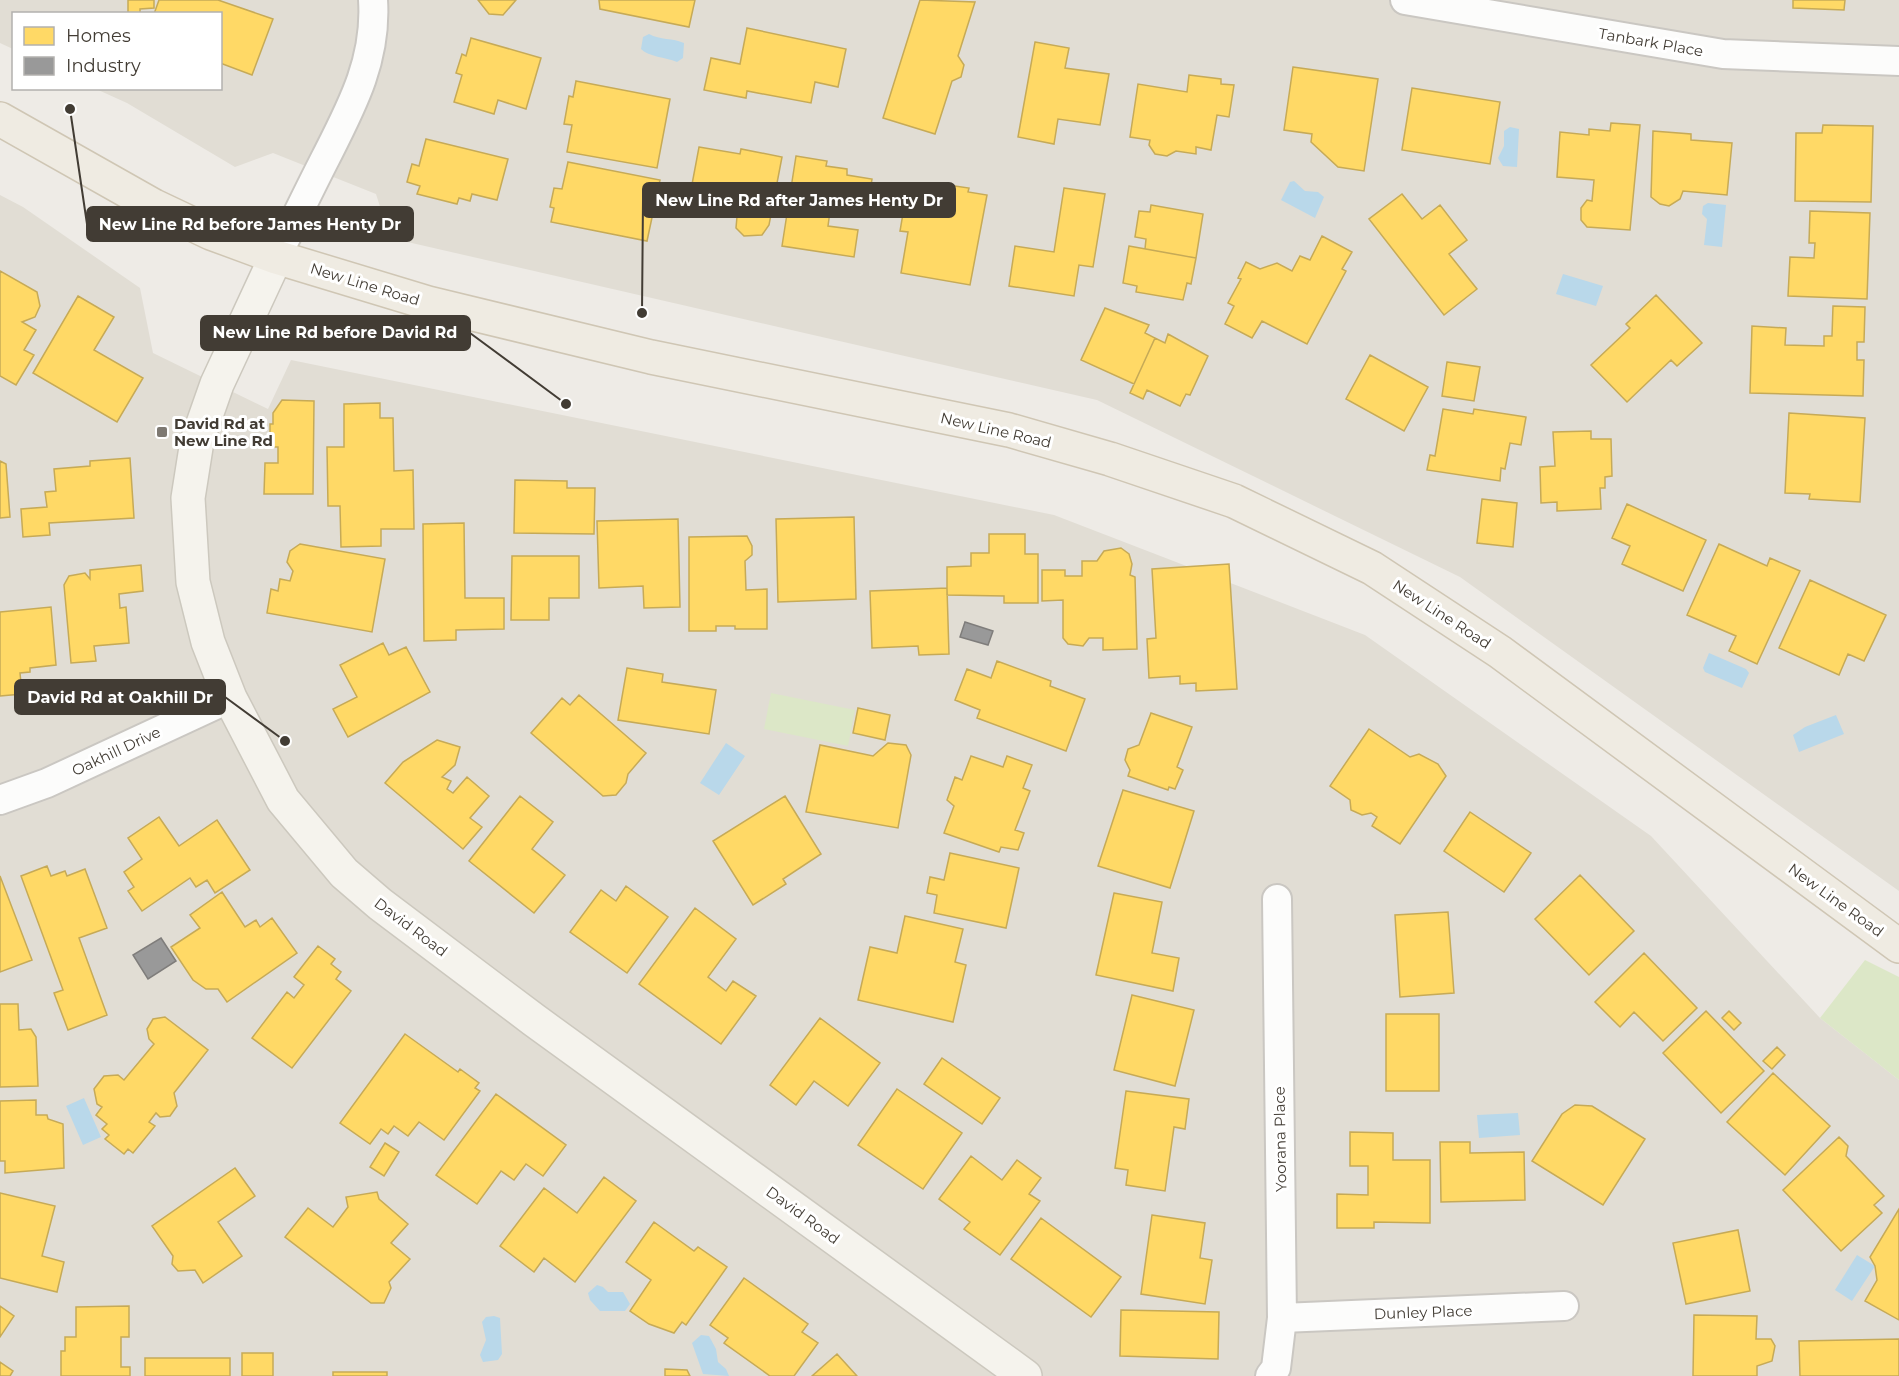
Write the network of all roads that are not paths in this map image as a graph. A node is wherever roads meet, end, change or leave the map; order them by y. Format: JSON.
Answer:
{"nodes":[{"id":1,"x":373,"y":0,"type":"edge"},
{"id":2,"x":1405,"y":0,"type":"edge"},
{"id":3,"x":1899,"y":61,"type":"edge"},
{"id":4,"x":0,"y":119,"type":"edge"},
{"id":5,"x":276,"y":257,"type":"junction"},
{"id":6,"x":230,"y":698,"type":"junction"},
{"id":7,"x":0,"y":800,"type":"edge"},
{"id":8,"x":1277,"y":899,"type":"dead end"},
{"id":9,"x":1899,"y":946,"type":"edge"},
{"id":10,"x":1564,"y":1306,"type":"dead end"},
{"id":11,"x":1282,"y":1318,"type":"junction"},
{"id":12,"x":1012,"y":1372,"type":"edge"},
{"id":13,"x":1270,"y":1376,"type":"edge"}],
"edges":[{"from":1,"to":5,"type":"street"},
{"from":2,"to":3,"type":"street","name":"Tanbark Place"},
{"from":4,"to":5,"type":"main road","name":"New Line Road"},
{"from":5,"to":6,"type":"street","name":"David Road"},
{"from":5,"to":9,"type":"main road","name":"New Line Road"},
{"from":6,"to":7,"type":"street","name":"Oakhill Drive"},
{"from":6,"to":12,"type":"street","name":"David Road"},
{"from":8,"to":11,"type":"street","name":"Yoorana Place"},
{"from":10,"to":11,"type":"street","name":"Dunley Place"},
{"from":11,"to":13,"type":"street","name":"Yoorana Place"}]}
